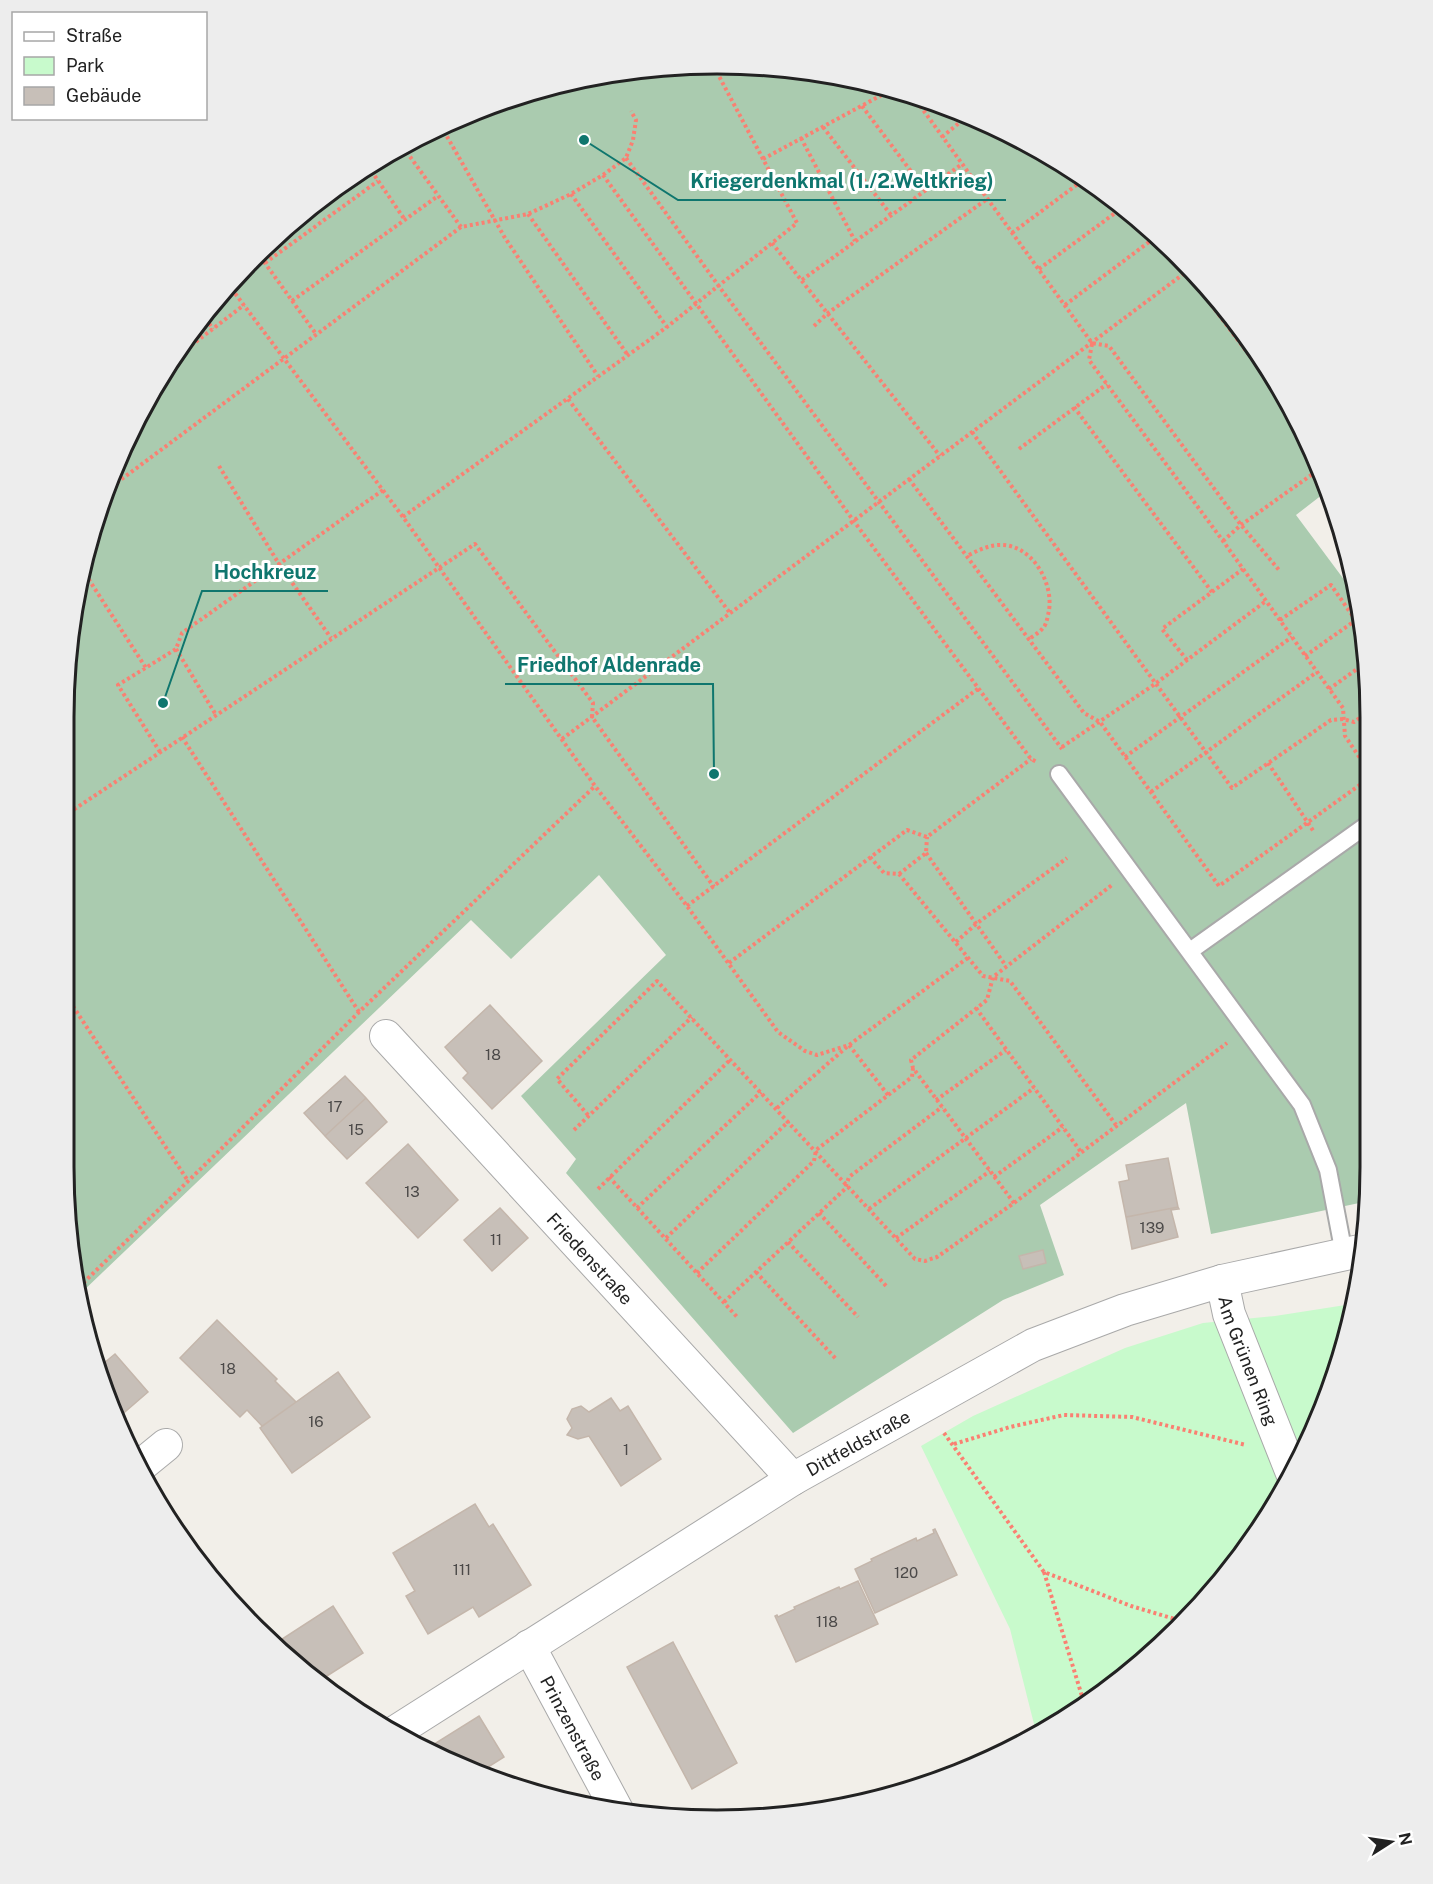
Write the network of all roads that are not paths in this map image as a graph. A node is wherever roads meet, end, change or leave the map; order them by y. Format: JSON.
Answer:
{"nodes":[{"id":1,"x":1059,"y":774,"type":"road end"},
{"id":2,"x":1360,"y":830,"type":"edge"},
{"id":3,"x":1190,"y":951,"type":"junction"},
{"id":4,"x":387,"y":1036,"type":"road end"},
{"id":5,"x":1354,"y":1252,"type":"edge"},
{"id":6,"x":1222,"y":1281,"type":"junction"},
{"id":7,"x":166,"y":1445,"type":"dead end"},
{"id":8,"x":146,"y":1462,"type":"edge"},
{"id":9,"x":1288,"y":1462,"type":"edge"},
{"id":10,"x":793,"y":1479,"type":"junction"},
{"id":11,"x":529,"y":1646,"type":"junction"},
{"id":12,"x":401,"y":1727,"type":"edge"},
{"id":13,"x":612,"y":1802,"type":"edge"}],
"edges":[{"from":1,"to":3,"type":"lane"},
{"from":2,"to":3,"type":"lane"},
{"from":3,"to":5,"type":"lane"},
{"from":4,"to":10,"type":"street","name":"Friedenstraße"},
{"from":5,"to":6,"type":"street","name":"Dittfeldstraße"},
{"from":6,"to":9,"type":"street","name":"Am Grünen Ring"},
{"from":6,"to":10,"type":"street","name":"Dittfeldstraße"},
{"from":7,"to":8,"type":"street"},
{"from":10,"to":11,"type":"street","name":"Dittfeldstraße"},
{"from":11,"to":12,"type":"street","name":"Dittfeldstraße"},
{"from":11,"to":13,"type":"street","name":"Prinzenstraße"}]}
